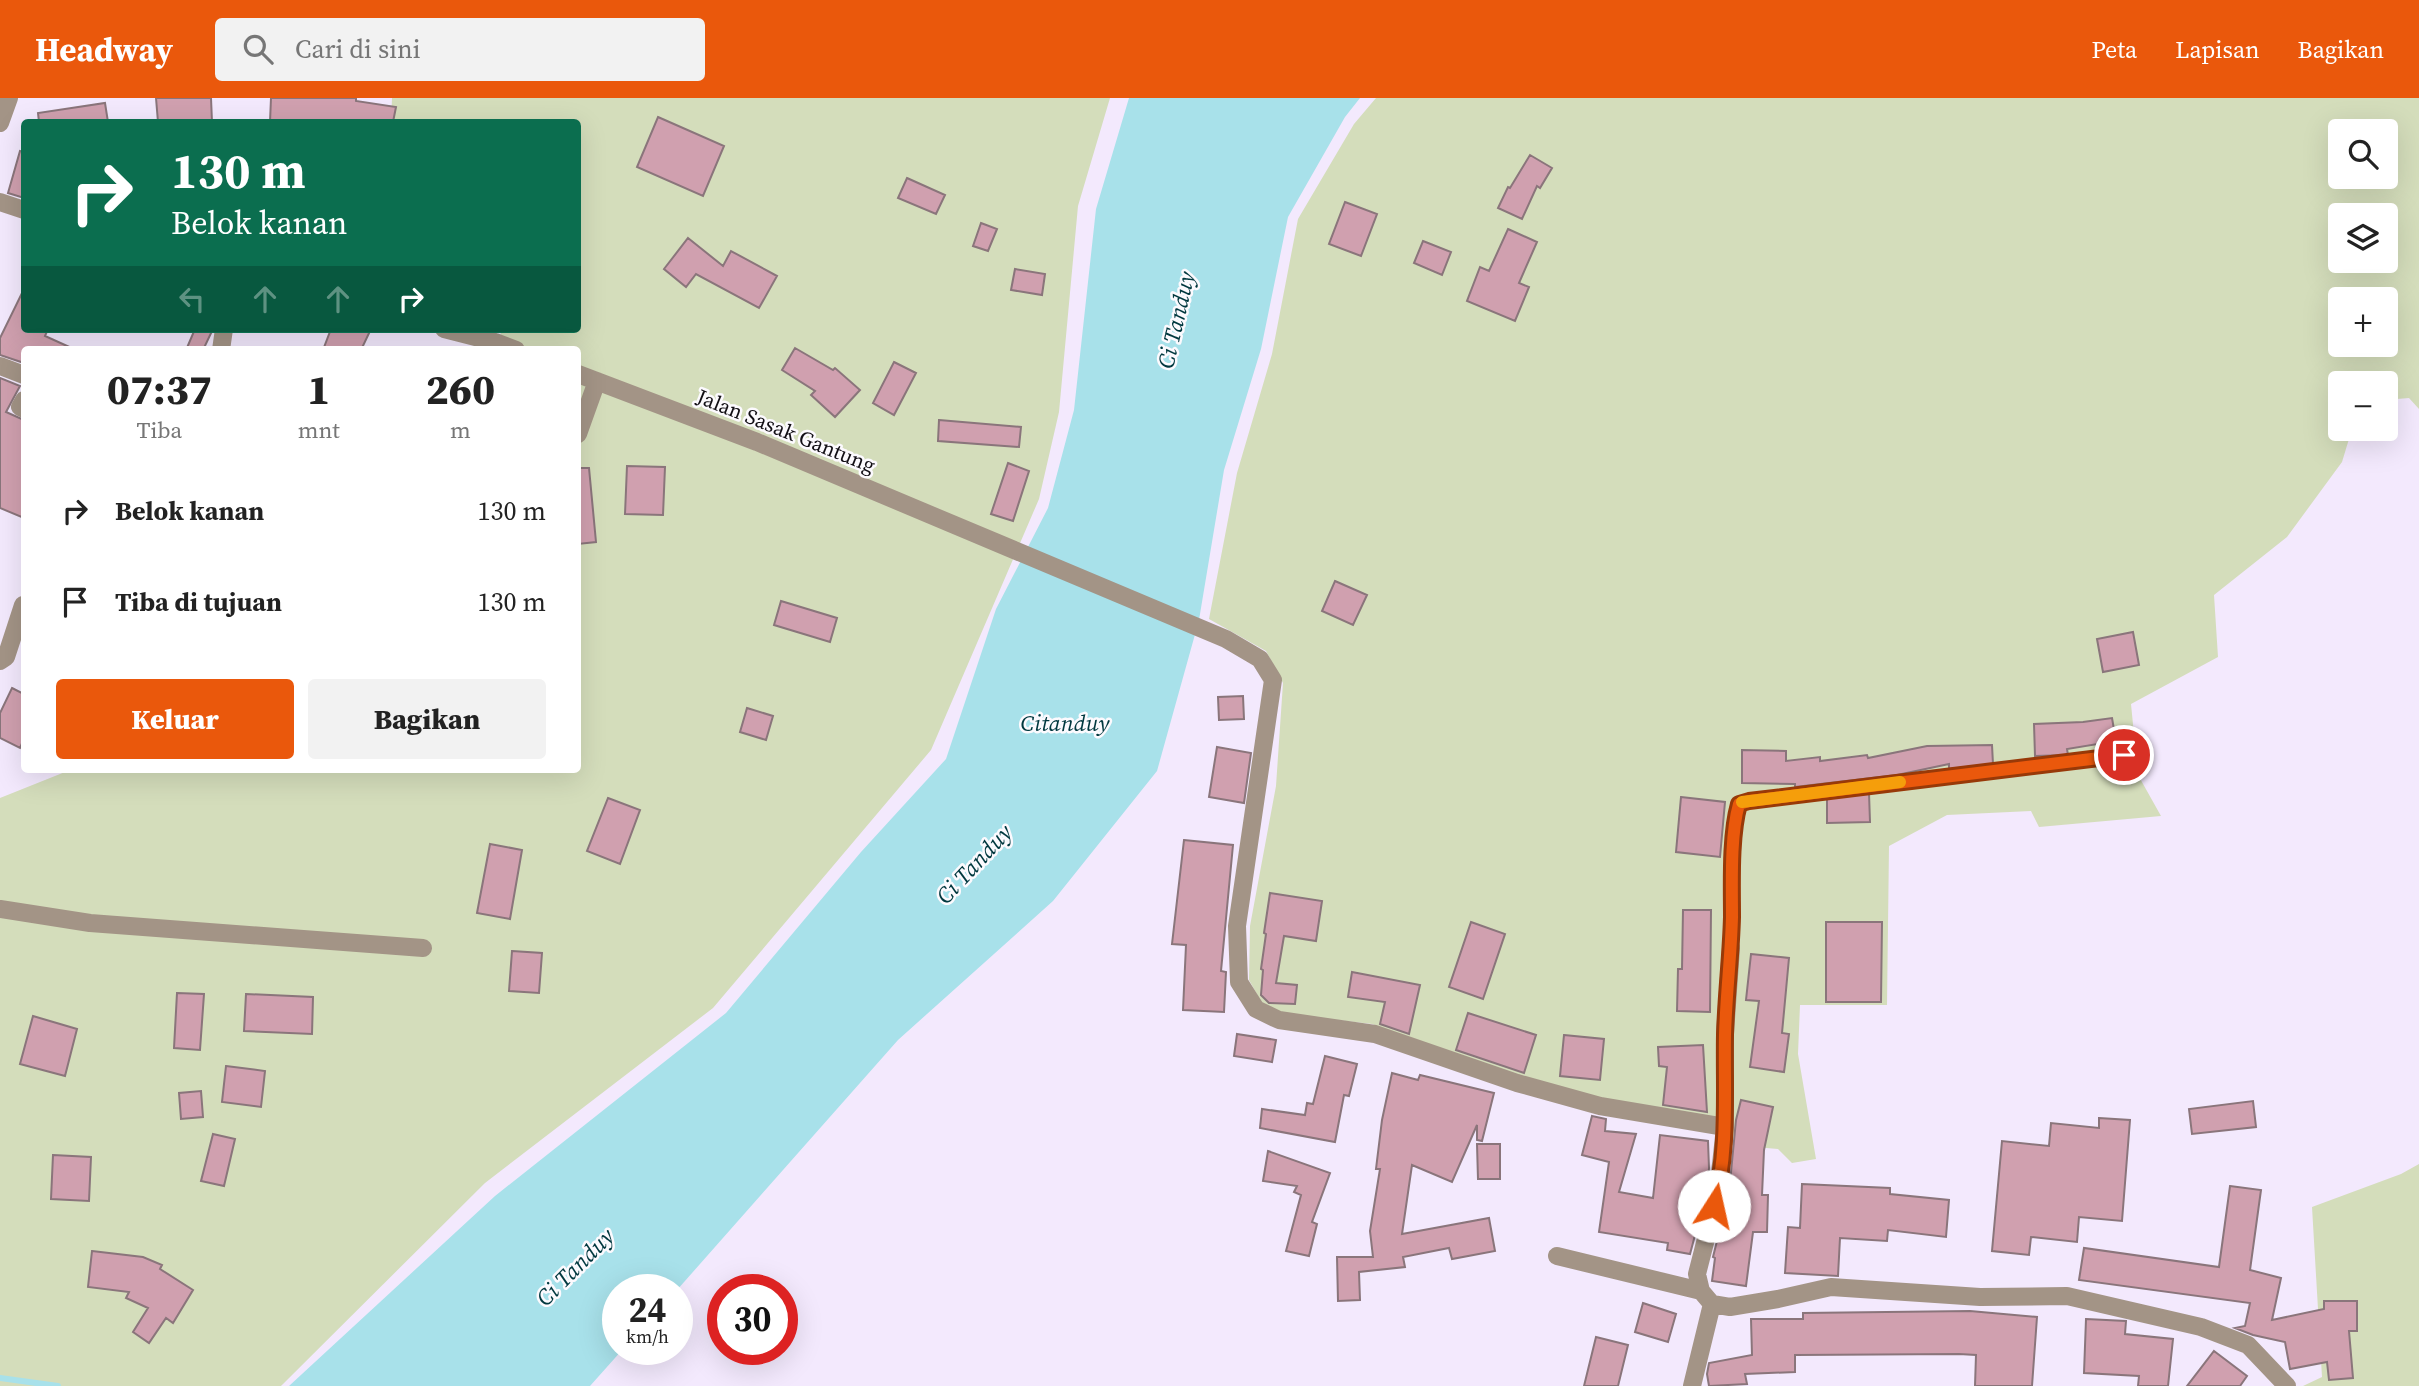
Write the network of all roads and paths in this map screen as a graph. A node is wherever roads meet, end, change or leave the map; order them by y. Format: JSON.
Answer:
{"nodes":[{"id":1,"x":9,"y":98,"type":"edge"},
{"id":2,"x":0,"y":123,"type":"edge"},
{"id":3,"x":0,"y":202,"type":"edge"},
{"id":4,"x":21,"y":209,"type":"edge"},
{"id":5,"x":456,"y":333,"type":"edge"},
{"id":6,"x":494,"y":346,"type":"edge"},
{"id":7,"x":0,"y":366,"type":"edge"},
{"id":8,"x":21,"y":374,"type":"edge"},
{"id":9,"x":581,"y":375,"type":"edge"},
{"id":10,"x":597,"y":381,"type":"junction"},
{"id":11,"x":581,"y":426,"type":"edge"},
{"id":12,"x":21,"y":611,"type":"edge"},
{"id":13,"x":0,"y":661,"type":"edge"},
{"id":14,"x":2124,"y":755,"type":"dead end"},
{"id":15,"x":0,"y":909,"type":"edge"},
{"id":16,"x":423,"y":948,"type":"dead end"},
{"id":17,"x":1731,"y":948,"type":"joint"},
{"id":18,"x":1725,"y":1127,"type":"junction"},
{"id":19,"x":1557,"y":1256,"type":"dead end"},
{"id":20,"x":1706,"y":1297,"type":"junction"},
{"id":21,"x":1692,"y":1386,"type":"edge"},
{"id":22,"x":2287,"y":1386,"type":"edge"}],
"edges":[{"from":1,"to":2,"type":"street"},
{"from":3,"to":4,"type":"street"},
{"from":5,"to":6,"type":"street"},
{"from":7,"to":8,"type":"street"},
{"from":9,"to":10,"type":"street","name":"Jalan Sasak Gantung"},
{"from":10,"to":11,"type":"street"},
{"from":10,"to":18,"type":"street","name":"Jalan Sasak Gantung"},
{"from":12,"to":13,"type":"street"},
{"from":14,"to":17,"type":"lane"},
{"from":15,"to":16,"type":"street"},
{"from":17,"to":18,"type":"street"},
{"from":18,"to":20,"type":"street"},
{"from":19,"to":20,"type":"street"},
{"from":20,"to":21,"type":"street"},
{"from":20,"to":22,"type":"street"}]}
